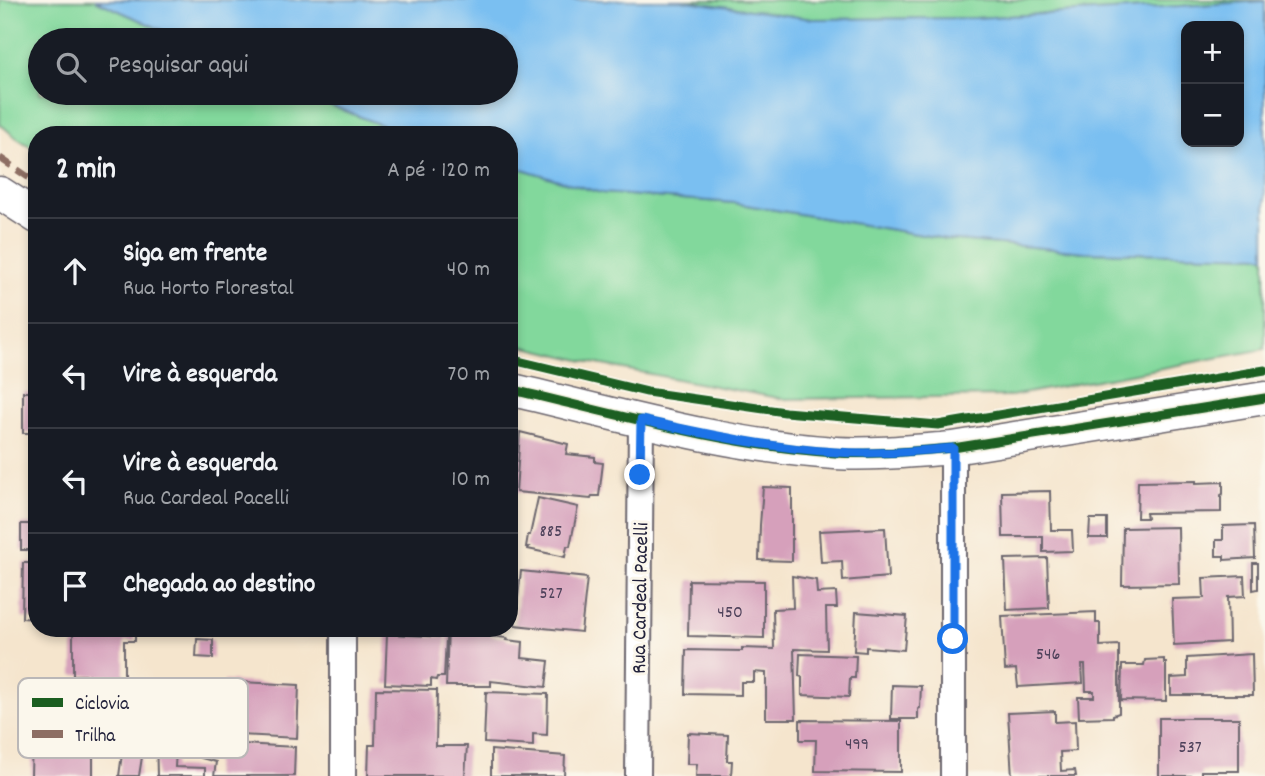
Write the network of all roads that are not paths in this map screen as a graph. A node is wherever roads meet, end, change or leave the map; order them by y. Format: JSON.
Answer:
{"nodes":[{"id":1,"x":0,"y":193,"type":"edge"},
{"id":2,"x":28,"y":211,"type":"edge"},
{"id":3,"x":518,"y":391,"type":"edge"},
{"id":4,"x":1265,"y":398,"type":"edge"},
{"id":5,"x":641,"y":420,"type":"junction"},
{"id":6,"x":953,"y":448,"type":"junction"},
{"id":7,"x":343,"y":637,"type":"edge"},
{"id":8,"x":343,"y":776,"type":"edge"},
{"id":9,"x":638,"y":776,"type":"edge"},
{"id":10,"x":953,"y":776,"type":"edge"}],
"edges":[{"from":1,"to":2,"type":"street"},
{"from":3,"to":5,"type":"street"},
{"from":4,"to":6,"type":"street"},
{"from":5,"to":6,"type":"street"},
{"from":5,"to":9,"type":"street","name":"Rua Cardeal Pacelli"},
{"from":6,"to":10,"type":"street"},
{"from":7,"to":8,"type":"street"}]}
